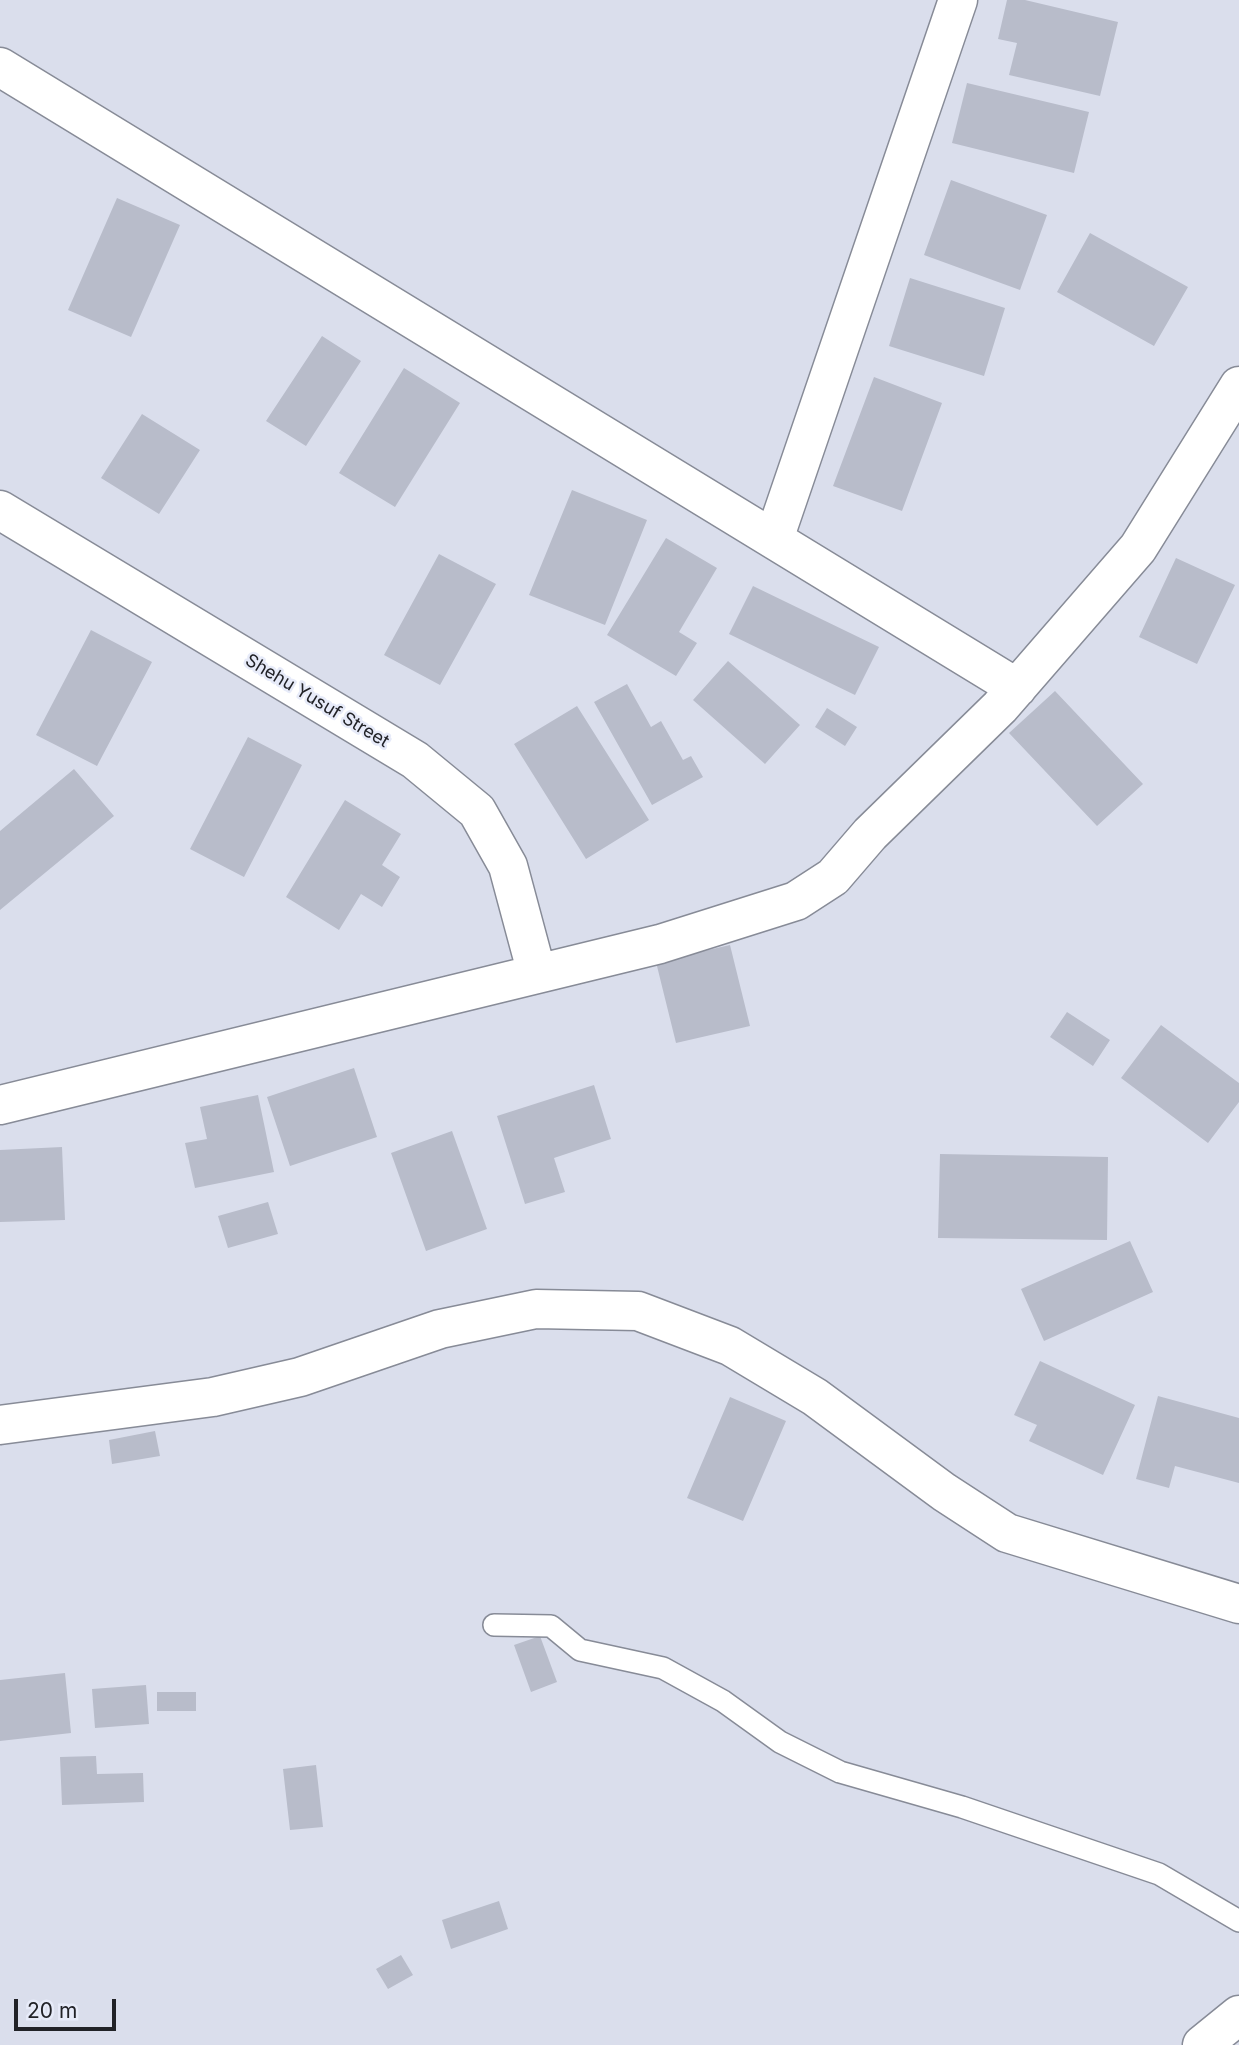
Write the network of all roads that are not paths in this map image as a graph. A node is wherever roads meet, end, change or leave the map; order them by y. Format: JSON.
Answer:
{"nodes":[{"id":1,"x":958,"y":0,"type":"edge"},
{"id":2,"x":0,"y":67,"type":"edge"},
{"id":3,"x":1239,"y":386,"type":"edge"},
{"id":4,"x":0,"y":510,"type":"edge"},
{"id":5,"x":774,"y":539,"type":"junction"},
{"id":6,"x":1017,"y":688,"type":"junction"},
{"id":7,"x":537,"y":974,"type":"junction"},
{"id":8,"x":0,"y":1105,"type":"edge"},
{"id":9,"x":0,"y":1425,"type":"edge"},
{"id":10,"x":1239,"y":1604,"type":"edge"},
{"id":11,"x":494,"y":1625,"type":"dead end"},
{"id":12,"x":1239,"y":1921,"type":"edge"},
{"id":13,"x":1239,"y":2015,"type":"edge"},
{"id":14,"x":1202,"y":2045,"type":"edge"}],
"edges":[{"from":1,"to":5,"type":"street"},
{"from":2,"to":5,"type":"street"},
{"from":3,"to":6,"type":"street"},
{"from":4,"to":7,"type":"street","name":"Shehu Yusuf Street"},
{"from":5,"to":6,"type":"street"},
{"from":6,"to":7,"type":"street"},
{"from":7,"to":8,"type":"street"},
{"from":9,"to":10,"type":"street"},
{"from":11,"to":12,"type":"lane"},
{"from":13,"to":14,"type":"street"}]}
